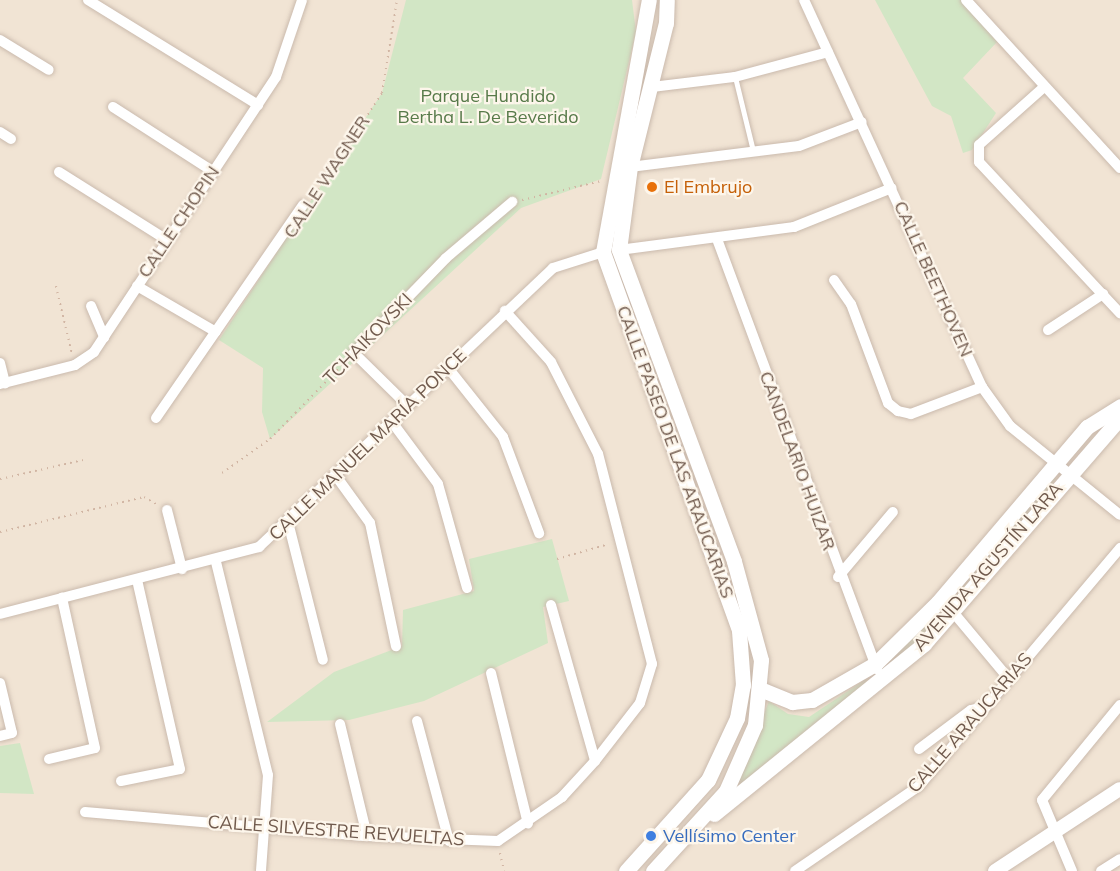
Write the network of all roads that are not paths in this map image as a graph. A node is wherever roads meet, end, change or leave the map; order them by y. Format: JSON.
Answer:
{"nodes":[{"id":1,"x":88,"y":0,"type":"edge"},
{"id":2,"x":302,"y":0,"type":"edge"},
{"id":3,"x":649,"y":0,"type":"edge"},
{"id":4,"x":667,"y":0,"type":"edge"},
{"id":5,"x":804,"y":0,"type":"edge"},
{"id":6,"x":966,"y":0,"type":"edge"},
{"id":7,"x":0,"y":40,"type":"edge"},
{"id":8,"x":828,"y":52,"type":"junction"},
{"id":9,"x":49,"y":70,"type":"dead end"},
{"id":10,"x":735,"y":77,"type":"junction"},
{"id":11,"x":652,"y":87,"type":"junction"},
{"id":12,"x":1044,"y":87,"type":"junction"},
{"id":13,"x":258,"y":105,"type":"junction"},
{"id":14,"x":113,"y":107,"type":"dead end"},
{"id":15,"x":862,"y":122,"type":"junction"},
{"id":16,"x":0,"y":132,"type":"edge"},
{"id":17,"x":11,"y":139,"type":"dead end"},
{"id":18,"x":754,"y":154,"type":"junction"},
{"id":19,"x":630,"y":167,"type":"junction"},
{"id":20,"x":1120,"y":168,"type":"edge"},
{"id":21,"x":59,"y":172,"type":"dead end"},
{"id":22,"x":214,"y":172,"type":"junction"},
{"id":23,"x":892,"y":188,"type":"junction"},
{"id":24,"x":512,"y":202,"type":"road end"},
{"id":25,"x":307,"y":203,"type":"road end"},
{"id":26,"x":717,"y":239,"type":"junction"},
{"id":27,"x":168,"y":240,"type":"junction"},
{"id":28,"x":619,"y":250,"type":"junction"},
{"id":29,"x":603,"y":252,"type":"junction"},
{"id":30,"x":834,"y":280,"type":"dead end"},
{"id":31,"x":137,"y":286,"type":"junction"},
{"id":32,"x":1103,"y":294,"type":"junction"},
{"id":33,"x":91,"y":306,"type":"dead end"},
{"id":34,"x":505,"y":311,"type":"junction"},
{"id":35,"x":1120,"y":313,"type":"edge"},
{"id":36,"x":1048,"y":330,"type":"dead end"},
{"id":37,"x":216,"y":333,"type":"junction"},
{"id":38,"x":104,"y":337,"type":"junction"},
{"id":39,"x":0,"y":363,"type":"edge"},
{"id":40,"x":449,"y":369,"type":"junction"},
{"id":41,"x":3,"y":383,"type":"edge"},
{"id":42,"x":981,"y":387,"type":"junction"},
{"id":43,"x":408,"y":406,"type":"junction"},
{"id":44,"x":1120,"y":406,"type":"edge"},
{"id":45,"x":156,"y":418,"type":"dead end"},
{"id":46,"x":1120,"y":418,"type":"edge"},
{"id":47,"x":392,"y":422,"type":"junction"},
{"id":48,"x":1064,"y":469,"type":"junction"},
{"id":49,"x":336,"y":476,"type":"junction"},
{"id":50,"x":167,"y":510,"type":"road end"},
{"id":51,"x":893,"y":512,"type":"dead end"},
{"id":52,"x":1120,"y":515,"type":"edge"},
{"id":53,"x":288,"y":522,"type":"junction"},
{"id":54,"x":539,"y":533,"type":"dead end"},
{"id":55,"x":1120,"y":548,"type":"edge"},
{"id":56,"x":734,"y":561,"type":"junction"},
{"id":57,"x":216,"y":562,"type":"junction"},
{"id":58,"x":717,"y":567,"type":"junction"},
{"id":59,"x":182,"y":569,"type":"junction"},
{"id":60,"x":838,"y":577,"type":"junction"},
{"id":61,"x":137,"y":580,"type":"junction"},
{"id":62,"x":467,"y":588,"type":"dead end"},
{"id":63,"x":62,"y":598,"type":"junction"},
{"id":64,"x":551,"y":605,"type":"dead end"},
{"id":65,"x":953,"y":612,"type":"junction"},
{"id":66,"x":0,"y":614,"type":"edge"},
{"id":67,"x":396,"y":646,"type":"dead end"},
{"id":68,"x":323,"y":660,"type":"dead end"},
{"id":69,"x":875,"y":664,"type":"junction"},
{"id":70,"x":491,"y":673,"type":"dead end"},
{"id":71,"x":1010,"y":679,"type":"junction"},
{"id":72,"x":882,"y":681,"type":"junction"},
{"id":73,"x":0,"y":683,"type":"edge"},
{"id":74,"x":760,"y":689,"type":"junction"},
{"id":75,"x":1120,"y":705,"type":"edge"},
{"id":76,"x":987,"y":706,"type":"junction"},
{"id":77,"x":417,"y":721,"type":"dead end"},
{"id":78,"x":340,"y":724,"type":"dead end"},
{"id":79,"x":0,"y":736,"type":"edge"},
{"id":80,"x":919,"y":748,"type":"dead end"},
{"id":81,"x":49,"y":759,"type":"dead end"},
{"id":82,"x":595,"y":761,"type":"junction"},
{"id":83,"x":121,"y":781,"type":"dead end"},
{"id":84,"x":1120,"y":789,"type":"edge"},
{"id":85,"x":85,"y":812,"type":"dead end"},
{"id":86,"x":706,"y":819,"type":"junction"},
{"id":87,"x":528,"y":824,"type":"junction"},
{"id":88,"x":264,"y":825,"type":"junction"},
{"id":89,"x":1054,"y":832,"type":"junction"},
{"id":90,"x":367,"y":836,"type":"junction"},
{"id":91,"x":449,"y":841,"type":"junction"},
{"id":92,"x":1120,"y":859,"type":"edge"},
{"id":93,"x":261,"y":871,"type":"edge"},
{"id":94,"x":626,"y":871,"type":"edge"},
{"id":95,"x":653,"y":871,"type":"edge"},
{"id":96,"x":795,"y":871,"type":"edge"},
{"id":97,"x":995,"y":871,"type":"edge"},
{"id":98,"x":1072,"y":871,"type":"edge"},
{"id":99,"x":1101,"y":871,"type":"edge"}],
"edges":[{"from":1,"to":13,"type":"street"},
{"from":2,"to":13,"type":"street","name":"CALLE CHOPIN"},
{"from":3,"to":29,"type":"main road","name":"CALLE PASEO DE LAS ARAUCARIAS"},
{"from":4,"to":11,"type":"main road","name":"CALLE PASEO DE LAS ARAUCARIAS"},
{"from":5,"to":8,"type":"street","name":"CALLE BEETHOVEN"},
{"from":6,"to":12,"type":"street"},
{"from":7,"to":9,"type":"street"},
{"from":8,"to":10,"type":"street"},
{"from":8,"to":15,"type":"street","name":"CALLE BEETHOVEN"},
{"from":10,"to":11,"type":"street"},
{"from":10,"to":18,"type":"lane"},
{"from":11,"to":19,"type":"main road","name":"CALLE PASEO DE LAS ARAUCARIAS"},
{"from":12,"to":20,"type":"street"},
{"from":12,"to":32,"type":"street"},
{"from":13,"to":22,"type":"street","name":"CALLE CHOPIN"},
{"from":14,"to":22,"type":"street"},
{"from":15,"to":18,"type":"street"},
{"from":15,"to":23,"type":"street","name":"CALLE BEETHOVEN"},
{"from":16,"to":17,"type":"street"},
{"from":18,"to":19,"type":"street"},
{"from":19,"to":28,"type":"main road","name":"CALLE PASEO DE LAS ARAUCARIAS"},
{"from":21,"to":27,"type":"street"},
{"from":22,"to":27,"type":"street","name":"CALLE CHOPIN"},
{"from":23,"to":26,"type":"street"},
{"from":23,"to":42,"type":"street","name":"CALLE BEETHOVEN"},
{"from":24,"to":43,"type":"street","name":"TCHAIKOVSKI"},
{"from":25,"to":37,"type":"street","name":"CALLE WAGNER"},
{"from":26,"to":28,"type":"street"},
{"from":26,"to":60,"type":"street","name":"CANDELARIO HUIZAR"},
{"from":27,"to":31,"type":"street","name":"CALLE CHOPIN"},
{"from":28,"to":56,"type":"main road","name":"CALLE PASEO DE LAS ARAUCARIAS"},
{"from":29,"to":34,"type":"street","name":"CALLE MANUEL MARÍA PONCE"},
{"from":29,"to":58,"type":"main road","name":"CALLE PASEO DE LAS ARAUCARIAS"},
{"from":30,"to":42,"type":"street"},
{"from":31,"to":37,"type":"street"},
{"from":31,"to":38,"type":"street","name":"CALLE CHOPIN"},
{"from":32,"to":35,"type":"street"},
{"from":32,"to":36,"type":"street"},
{"from":33,"to":38,"type":"street"},
{"from":34,"to":40,"type":"street","name":"CALLE MANUEL MARÍA PONCE"},
{"from":34,"to":82,"type":"street","name":"CALLE SILVESTRE REVUELTAS"},
{"from":37,"to":45,"type":"street","name":"CALLE WAGNER"},
{"from":38,"to":41,"type":"street","name":"CALLE CHOPIN"},
{"from":39,"to":41,"type":"street"},
{"from":40,"to":43,"type":"street","name":"CALLE MANUEL MARÍA PONCE"},
{"from":40,"to":54,"type":"street"},
{"from":42,"to":48,"type":"street","name":"CALLE BEETHOVEN"},
{"from":43,"to":47,"type":"street","name":"CALLE MANUEL MARÍA PONCE"},
{"from":44,"to":48,"type":"main road","name":"AVENIDA AGUSTÍN LARA"},
{"from":46,"to":48,"type":"main road","name":"AVENIDA AGUSTÍN LARA"},
{"from":47,"to":49,"type":"street","name":"CALLE MANUEL MARÍA PONCE"},
{"from":47,"to":62,"type":"street"},
{"from":48,"to":52,"type":"street","name":"CALLE BEETHOVEN"},
{"from":48,"to":65,"type":"main road","name":"AVENIDA AGUSTÍN LARA"},
{"from":48,"to":69,"type":"main road","name":"AVENIDA AGUSTÍN LARA"},
{"from":49,"to":53,"type":"street","name":"CALLE MANUEL MARÍA PONCE"},
{"from":49,"to":67,"type":"street"},
{"from":50,"to":59,"type":"street"},
{"from":51,"to":60,"type":"street"},
{"from":53,"to":57,"type":"street","name":"CALLE MANUEL MARÍA PONCE"},
{"from":53,"to":68,"type":"street"},
{"from":55,"to":71,"type":"street","name":"CALLE ARAUCARIAS"},
{"from":56,"to":58,"type":"main road"},
{"from":56,"to":74,"type":"main road","name":"CALLE PASEO DE LAS ARAUCARIAS"},
{"from":57,"to":59,"type":"street","name":"CALLE MANUEL MARÍA PONCE"},
{"from":57,"to":88,"type":"street"},
{"from":58,"to":94,"type":"main road","name":"CALLE PASEO DE LAS ARAUCARIAS"},
{"from":59,"to":61,"type":"street","name":"CALLE MANUEL MARÍA PONCE"},
{"from":60,"to":69,"type":"street","name":"CANDELARIO HUIZAR"},
{"from":61,"to":63,"type":"street","name":"CALLE MANUEL MARÍA PONCE"},
{"from":61,"to":83,"type":"street"},
{"from":63,"to":66,"type":"street","name":"CALLE MANUEL MARÍA PONCE"},
{"from":63,"to":81,"type":"street"},
{"from":64,"to":82,"type":"street"},
{"from":65,"to":71,"type":"street"},
{"from":65,"to":72,"type":"main road","name":"AVENIDA AGUSTÍN LARA"},
{"from":69,"to":72,"type":"street","name":"CANDELARIO HUIZAR"},
{"from":69,"to":74,"type":"main road","name":"AVENIDA AGUSTÍN LARA"},
{"from":70,"to":87,"type":"street"},
{"from":71,"to":76,"type":"street","name":"CALLE ARAUCARIAS"},
{"from":72,"to":86,"type":"main road","name":"AVENIDA AGUSTÍN LARA"},
{"from":73,"to":79,"type":"street"},
{"from":74,"to":86,"type":"main road","name":"CALLE PASEO DE LAS ARAUCARIAS"},
{"from":75,"to":89,"type":"street"},
{"from":76,"to":80,"type":"street"},
{"from":76,"to":96,"type":"street","name":"CALLE ARAUCARIAS"},
{"from":77,"to":91,"type":"street"},
{"from":78,"to":90,"type":"street"},
{"from":82,"to":87,"type":"street","name":"CALLE SILVESTRE REVUELTAS"},
{"from":84,"to":89,"type":"street"},
{"from":85,"to":88,"type":"street","name":"CALLE SILVESTRE REVUELTAS"},
{"from":86,"to":95,"type":"main road","name":"CALLE PASEO DE LAS ARAUCARIAS"},
{"from":87,"to":91,"type":"street","name":"CALLE SILVESTRE REVUELTAS"},
{"from":88,"to":90,"type":"street","name":"CALLE SILVESTRE REVUELTAS"},
{"from":88,"to":93,"type":"street"},
{"from":89,"to":97,"type":"street"},
{"from":89,"to":98,"type":"street"},
{"from":90,"to":91,"type":"street","name":"CALLE SILVESTRE REVUELTAS"},
{"from":92,"to":99,"type":"street"}]}
